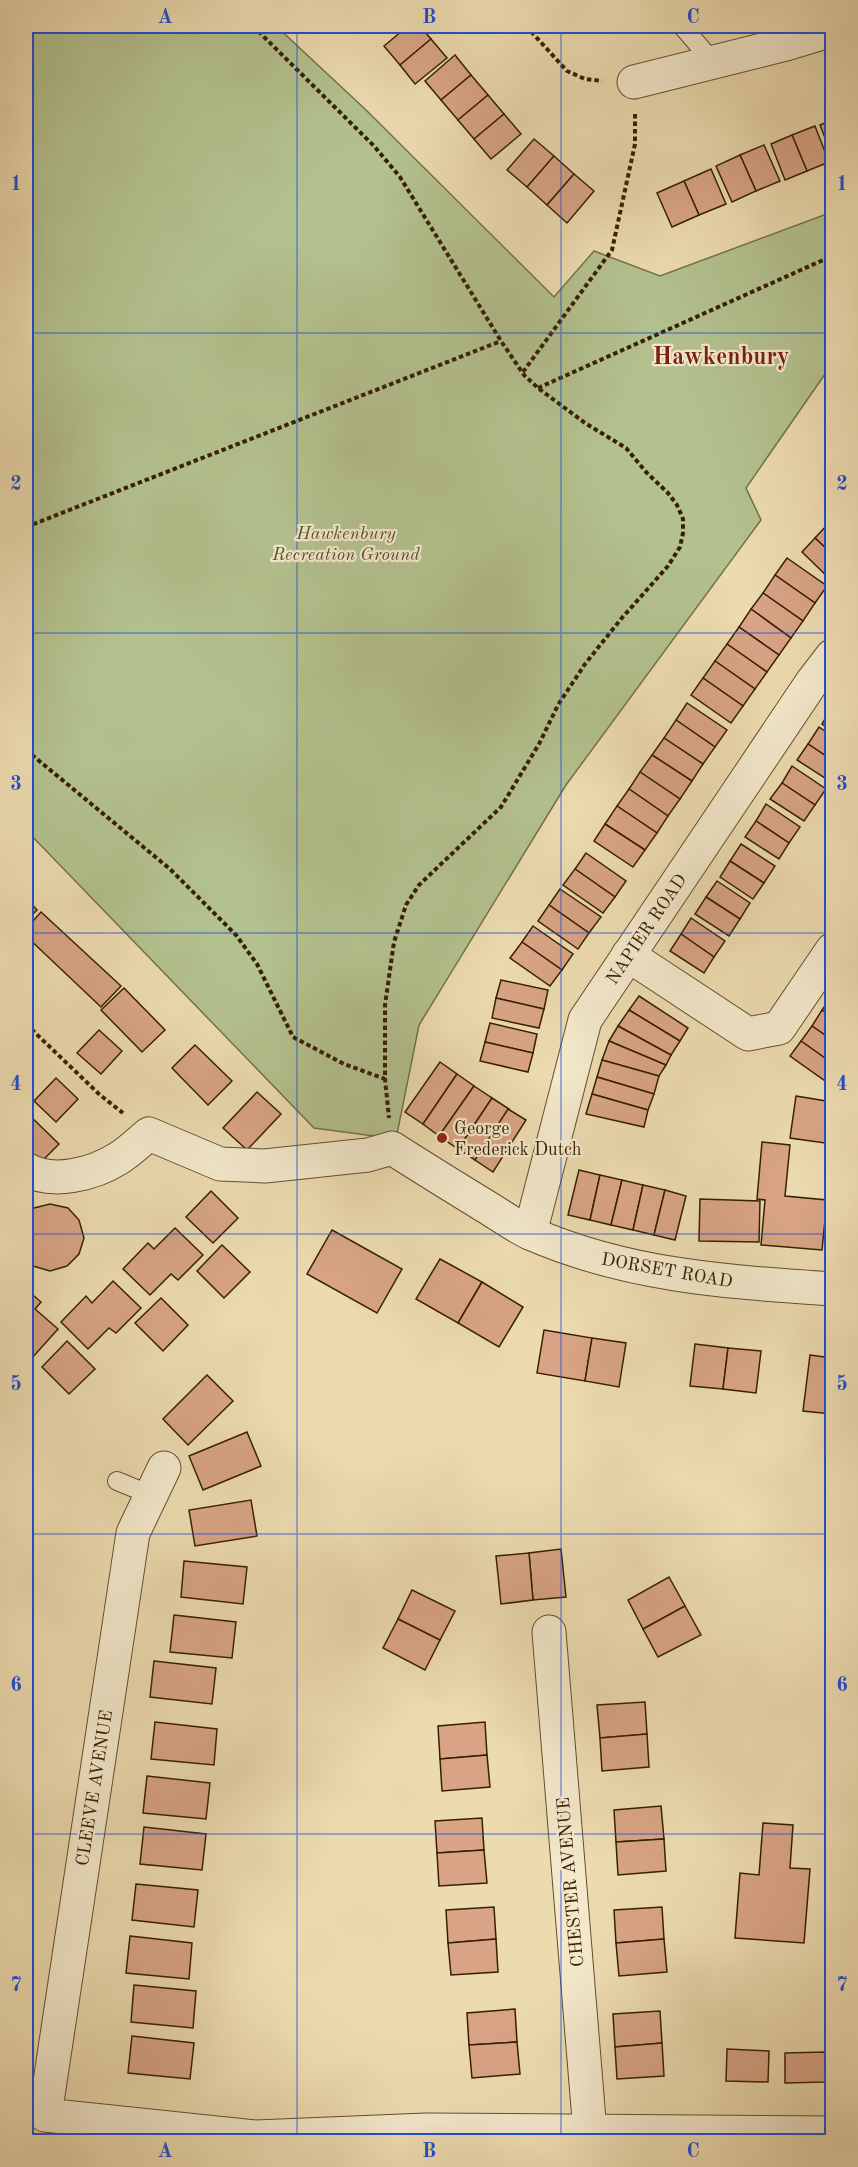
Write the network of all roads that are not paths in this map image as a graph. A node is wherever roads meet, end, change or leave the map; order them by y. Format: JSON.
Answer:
{"nodes":[{"id":1,"x":682,"y":26,"type":"edge"},
{"id":2,"x":832,"y":30,"type":"edge"},
{"id":3,"x":713,"y":62,"type":"junction"},
{"id":4,"x":634,"y":82,"type":"road end"},
{"id":5,"x":832,"y":657,"type":"edge"},
{"id":6,"x":832,"y":950,"type":"edge"},
{"id":7,"x":628,"y":955,"type":"junction"},
{"id":8,"x":26,"y":1169,"type":"edge"},
{"id":9,"x":530,"y":1233,"type":"junction"},
{"id":10,"x":832,"y":1289,"type":"edge"},
{"id":11,"x":117,"y":1481,"type":"dead end"},
{"id":12,"x":158,"y":1482,"type":"joint"},
{"id":13,"x":549,"y":1632,"type":"dead end"},
{"id":14,"x":35,"y":2113,"type":"edge"},
{"id":15,"x":590,"y":2132,"type":"junction"},
{"id":16,"x":832,"y":2133,"type":"edge"}],
"edges":[{"from":1,"to":3,"type":"lane"},
{"from":2,"to":3,"type":"street"},
{"from":3,"to":4,"type":"street"},
{"from":5,"to":7,"type":"street","name":"NAPIER ROAD"},
{"from":6,"to":7,"type":"street"},
{"from":7,"to":9,"type":"street","name":"NAPIER ROAD"},
{"from":8,"to":9,"type":"street","name":"DORSET ROAD"},
{"from":9,"to":10,"type":"street","name":"DORSET ROAD"},
{"from":11,"to":12,"type":"lane"},
{"from":12,"to":14,"type":"street","name":"CLEEVE AVENUE"},
{"from":13,"to":15,"type":"street","name":"CHESTER AVENUE"},
{"from":14,"to":15,"type":"street"},
{"from":15,"to":16,"type":"street"}]}
